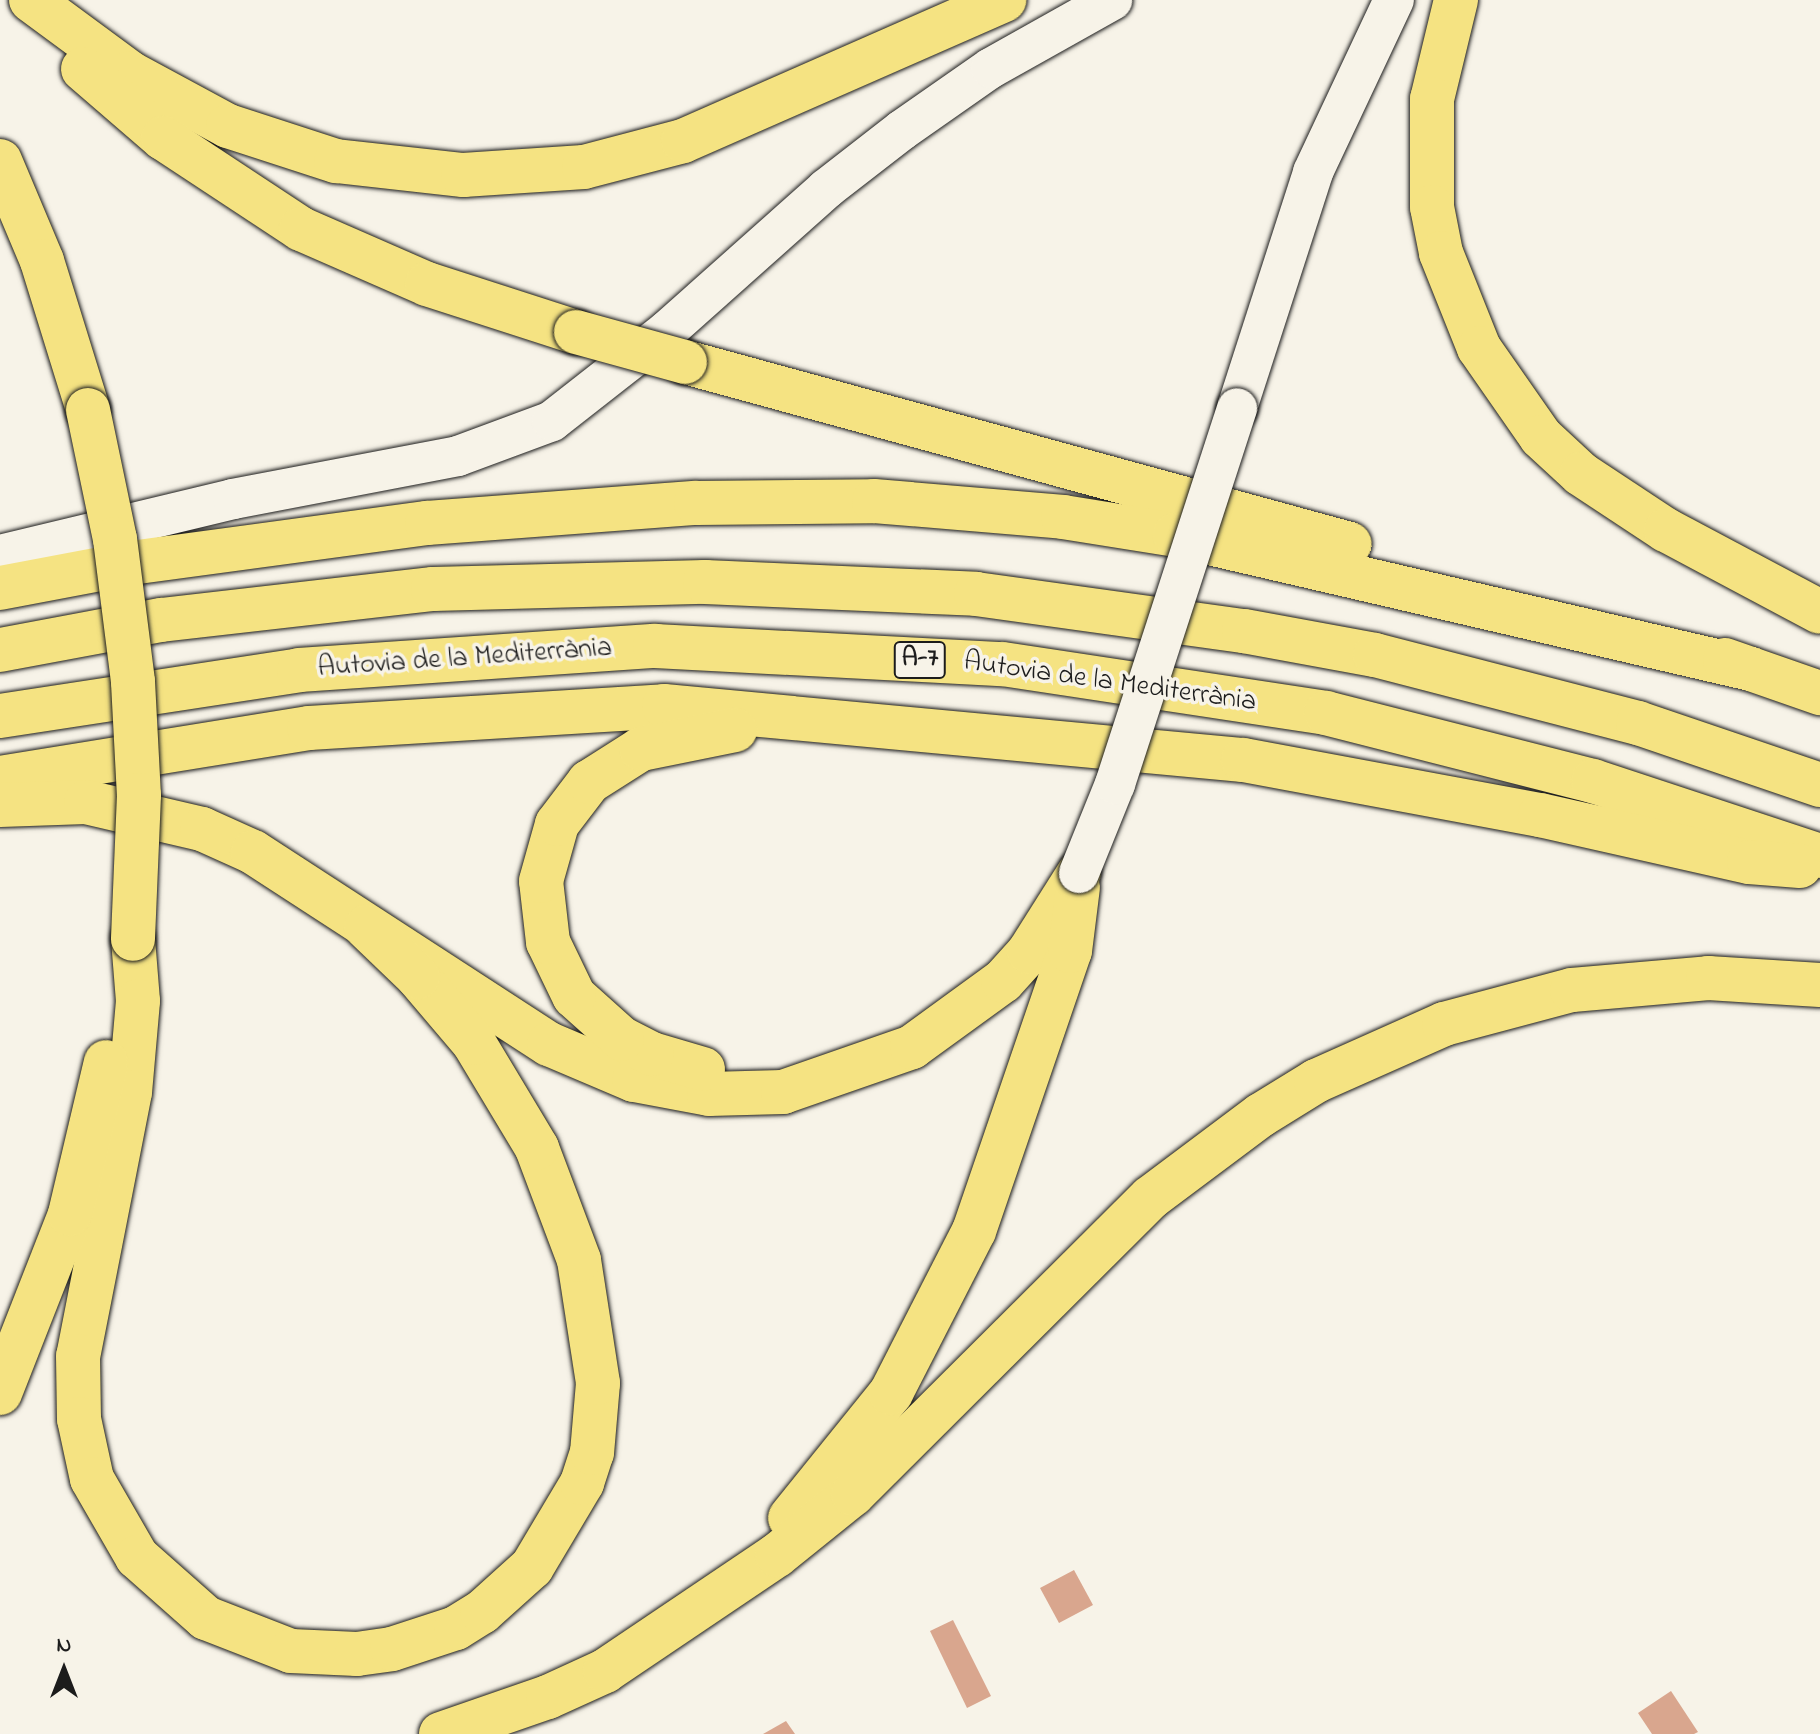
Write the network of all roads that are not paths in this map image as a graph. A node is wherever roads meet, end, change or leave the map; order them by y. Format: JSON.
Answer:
{"nodes":[{"id":1,"x":18,"y":0,"type":"edge"},
{"id":2,"x":31,"y":0,"type":"edge"},
{"id":3,"x":1004,"y":0,"type":"edge"},
{"id":4,"x":1112,"y":0,"type":"edge"},
{"id":5,"x":1394,"y":0,"type":"edge"},
{"id":6,"x":1456,"y":0,"type":"edge"},
{"id":7,"x":0,"y":161,"type":"edge"},
{"id":8,"x":0,"y":555,"type":"edge"},
{"id":9,"x":0,"y":588,"type":"edge"},
{"id":10,"x":1820,"y":612,"type":"edge"},
{"id":11,"x":0,"y":650,"type":"edge"},
{"id":12,"x":1751,"y":669,"type":"junction"},
{"id":13,"x":1820,"y":693,"type":"edge"},
{"id":14,"x":0,"y":716,"type":"edge"},
{"id":15,"x":808,"y":721,"type":"junction"},
{"id":16,"x":0,"y":778,"type":"edge"},
{"id":17,"x":1820,"y":785,"type":"edge"},
{"id":18,"x":0,"y":805,"type":"edge"},
{"id":19,"x":1820,"y":856,"type":"edge"},
{"id":20,"x":1820,"y":867,"type":"edge"},
{"id":21,"x":1079,"y":873,"type":"junction"},
{"id":22,"x":366,"y":927,"type":"junction"},
{"id":23,"x":133,"y":939,"type":"junction"},
{"id":24,"x":1820,"y":985,"type":"edge"},
{"id":25,"x":869,"y":1065,"type":"junction"},
{"id":26,"x":0,"y":1393,"type":"edge"},
{"id":27,"x":656,"y":1641,"type":"junction"},
{"id":28,"x":441,"y":1734,"type":"edge"}],
"edges":[{"from":1,"to":12,"type":"highway","bridge":true},
{"from":2,"to":3,"type":"highway"},
{"from":4,"to":8,"type":"street"},
{"from":5,"to":21,"type":"street","bridge":true},
{"from":6,"to":10,"type":"highway"},
{"from":7,"to":23,"type":"highway","bridge":true},
{"from":9,"to":12,"type":"highway"},
{"from":11,"to":17,"type":"highway"},
{"from":12,"to":13,"type":"highway"},
{"from":14,"to":19,"type":"highway","name":"Autovia de la Mediterrània","number":"A-7"},
{"from":15,"to":16,"type":"highway"},
{"from":15,"to":20,"type":"highway"},
{"from":15,"to":25,"type":"highway"},
{"from":18,"to":22,"type":"highway"},
{"from":21,"to":25,"type":"highway"},
{"from":21,"to":27,"type":"highway"},
{"from":22,"to":23,"type":"highway"},
{"from":22,"to":25,"type":"highway"},
{"from":23,"to":26,"type":"highway"},
{"from":24,"to":27,"type":"highway"},
{"from":27,"to":28,"type":"highway"}]}
